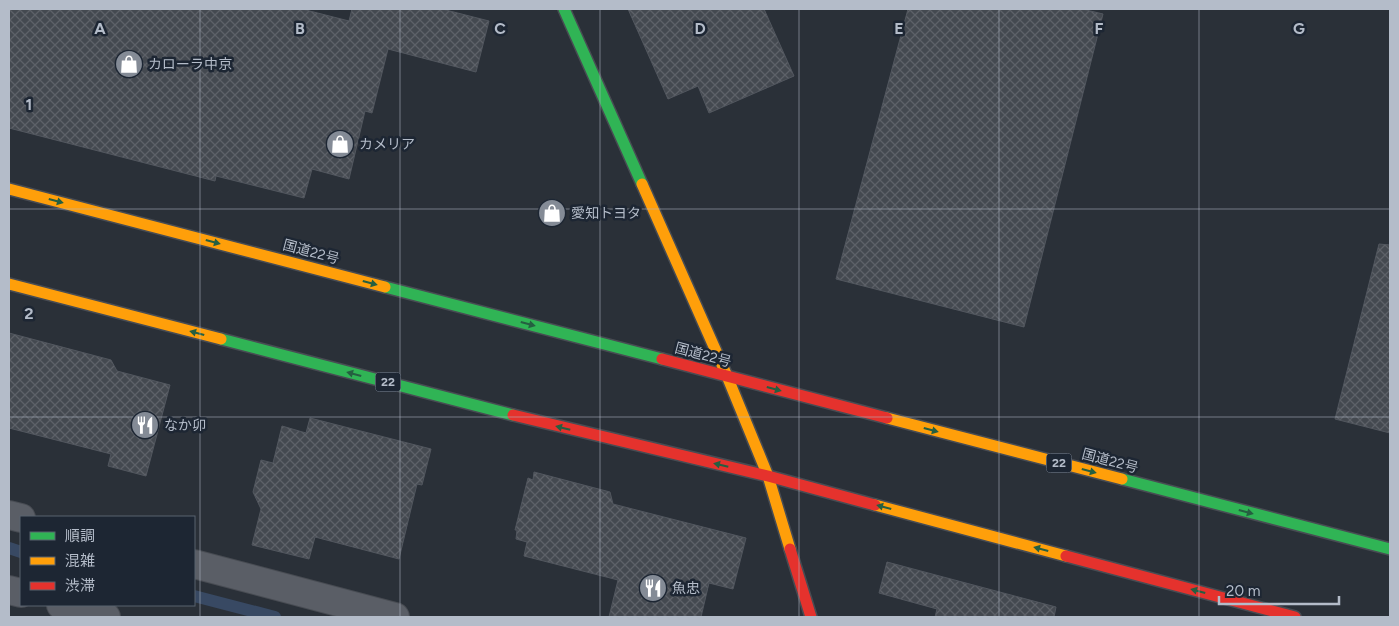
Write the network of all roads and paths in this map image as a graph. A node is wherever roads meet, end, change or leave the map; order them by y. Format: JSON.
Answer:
{"nodes":[{"id":1,"x":564,"y":9,"type":"edge"},
{"id":2,"x":9,"y":189,"type":"edge"},
{"id":3,"x":9,"y":284,"type":"edge"},
{"id":4,"x":727,"y":376,"type":"junction"},
{"id":5,"x":768,"y":476,"type":"junction"},
{"id":6,"x":1390,"y":550,"type":"edge"},
{"id":7,"x":195,"y":564,"type":"edge"},
{"id":8,"x":65,"y":606,"type":"edge"},
{"id":9,"x":106,"y":617,"type":"edge"},
{"id":10,"x":395,"y":617,"type":"edge"},
{"id":11,"x":811,"y":617,"type":"edge"},
{"id":12,"x":1296,"y":617,"type":"edge"}],
"edges":[{"from":1,"to":4,"type":"main road"},
{"from":2,"to":4,"type":"main road","name":"国道22号","number":"22","one_way":true},
{"from":5,"to":3,"type":"main road","number":"22","one_way":true},
{"from":4,"to":5,"type":"main road"},
{"from":4,"to":6,"type":"main road","name":"国道22号","number":"22","one_way":true},
{"from":5,"to":11,"type":"main road"},
{"from":12,"to":5,"type":"main road","number":"22","one_way":true},
{"from":7,"to":10,"type":"street"},
{"from":8,"to":9,"type":"street"}]}
